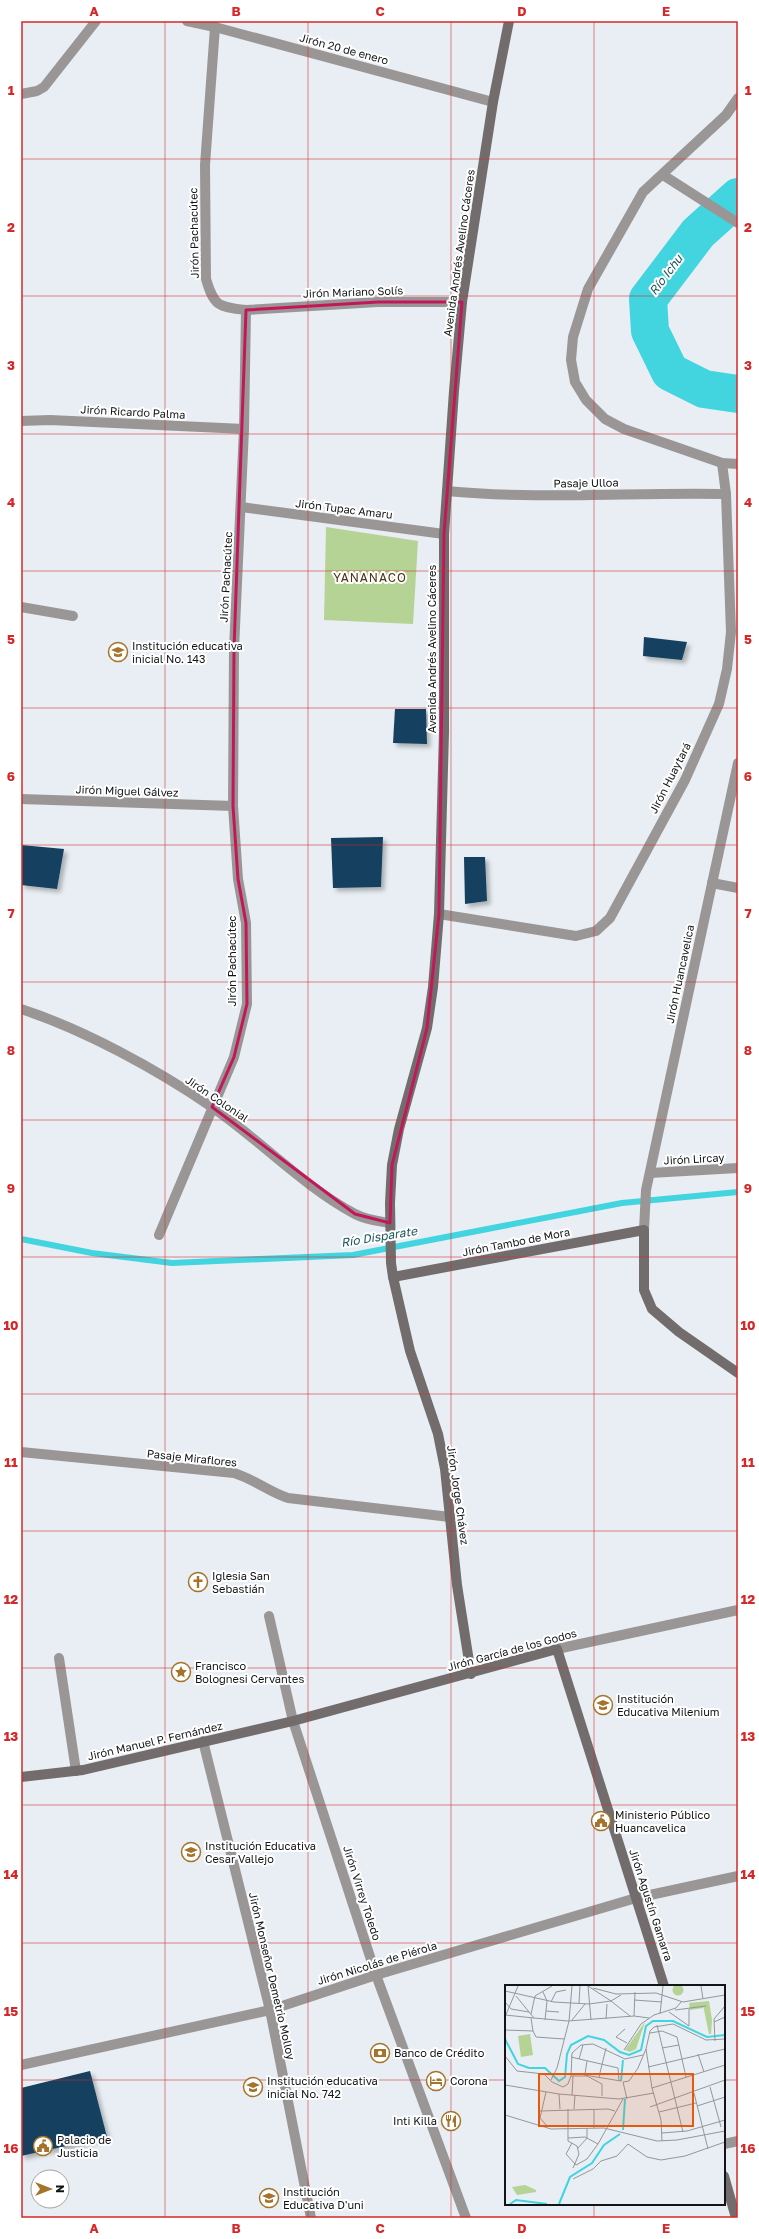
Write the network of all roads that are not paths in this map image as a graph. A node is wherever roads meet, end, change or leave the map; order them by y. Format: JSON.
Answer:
{"nodes":[{"id":1,"x":96,"y":21,"type":"edge"},
{"id":2,"x":187,"y":21,"type":"edge"},
{"id":3,"x":509,"y":21,"type":"edge"},
{"id":4,"x":215,"y":26,"type":"junction"},
{"id":5,"x":21,"y":94,"type":"edge"},
{"id":6,"x":738,"y":98,"type":"edge"},
{"id":7,"x":493,"y":102,"type":"junction"},
{"id":8,"x":663,"y":175,"type":"junction"},
{"id":9,"x":738,"y":223,"type":"edge"},
{"id":10,"x":462,"y":302,"type":"junction"},
{"id":11,"x":246,"y":310,"type":"junction"},
{"id":12,"x":21,"y":421,"type":"edge"},
{"id":13,"x":244,"y":429,"type":"junction"},
{"id":14,"x":722,"y":462,"type":"junction"},
{"id":15,"x":738,"y":464,"type":"edge"},
{"id":16,"x":447,"y":491,"type":"junction"},
{"id":17,"x":726,"y":494,"type":"junction"},
{"id":18,"x":241,"y":507,"type":"junction"},
{"id":19,"x":444,"y":534,"type":"junction"},
{"id":20,"x":21,"y":607,"type":"edge"},
{"id":21,"x":73,"y":616,"type":"dead end"},
{"id":22,"x":731,"y":632,"type":"junction"},
{"id":23,"x":738,"y":649,"type":"edge"},
{"id":24,"x":738,"y":763,"type":"edge"},
{"id":25,"x":21,"y":799,"type":"edge"},
{"id":26,"x":233,"y":806,"type":"junction"},
{"id":27,"x":712,"y":883,"type":"junction"},
{"id":28,"x":738,"y":888,"type":"edge"},
{"id":29,"x":439,"y":914,"type":"junction"},
{"id":30,"x":21,"y":1009,"type":"edge"},
{"id":31,"x":212,"y":1107,"type":"junction"},
{"id":32,"x":738,"y":1168,"type":"edge"},
{"id":33,"x":650,"y":1173,"type":"junction"},
{"id":34,"x":390,"y":1228,"type":"junction"},
{"id":35,"x":644,"y":1230,"type":"junction"},
{"id":36,"x":159,"y":1235,"type":"dead end"},
{"id":37,"x":393,"y":1277,"type":"junction"},
{"id":38,"x":738,"y":1373,"type":"edge"},
{"id":39,"x":21,"y":1452,"type":"edge"},
{"id":40,"x":450,"y":1517,"type":"junction"},
{"id":41,"x":738,"y":1610,"type":"edge"},
{"id":42,"x":269,"y":1616,"type":"dead end"},
{"id":43,"x":557,"y":1649,"type":"junction"},
{"id":44,"x":59,"y":1658,"type":"dead end"},
{"id":45,"x":471,"y":1674,"type":"junction"},
{"id":46,"x":293,"y":1721,"type":"junction"},
{"id":47,"x":202,"y":1741,"type":"junction"},
{"id":48,"x":76,"y":1771,"type":"junction"},
{"id":49,"x":21,"y":1777,"type":"edge"},
{"id":50,"x":738,"y":1876,"type":"edge"},
{"id":51,"x":636,"y":1898,"type":"junction"},
{"id":52,"x":376,"y":1975,"type":"junction"},
{"id":53,"x":664,"y":1985,"type":"edge"},
{"id":54,"x":270,"y":2010,"type":"junction"},
{"id":55,"x":21,"y":2065,"type":"edge"},
{"id":56,"x":738,"y":2141,"type":"edge"},
{"id":57,"x":725,"y":2144,"type":"edge"},
{"id":58,"x":725,"y":2180,"type":"edge"},
{"id":59,"x":311,"y":2218,"type":"edge"},
{"id":60,"x":466,"y":2218,"type":"edge"},
{"id":61,"x":736,"y":2218,"type":"edge"}],
"edges":[{"from":1,"to":5,"type":"street"},
{"from":2,"to":4,"type":"street","name":"Jirón 20 de enero"},
{"from":3,"to":7,"type":"main road","name":"Avenida Andrés Avelino Cáceres"},
{"from":4,"to":7,"type":"street","name":"Jirón 20 de enero"},
{"from":4,"to":11,"type":"street","name":"Jirón Pachacútec"},
{"from":6,"to":8,"type":"street"},
{"from":7,"to":10,"type":"main road","name":"Avenida Andrés Avelino Cáceres"},
{"from":8,"to":9,"type":"street"},
{"from":8,"to":14,"type":"street"},
{"from":10,"to":11,"type":"street","name":"Jirón Mariano Solís"},
{"from":10,"to":16,"type":"main road","name":"Avenida Andrés Avelino Cáceres"},
{"from":11,"to":13,"type":"street","name":"Jirón Pachacútec"},
{"from":12,"to":13,"type":"street","name":"Jirón Ricardo Palma"},
{"from":13,"to":18,"type":"street","name":"Jirón Pachacútec"},
{"from":14,"to":15,"type":"street"},
{"from":14,"to":17,"type":"street","name":"Jirón Huaytará"},
{"from":16,"to":17,"type":"street","name":"Pasaje Ulloa"},
{"from":16,"to":19,"type":"main road","name":"Avenida Andrés Avelino Cáceres"},
{"from":17,"to":22,"type":"street","name":"Jirón Huaytará"},
{"from":18,"to":19,"type":"street","name":"Jirón Tupac Amaru"},
{"from":18,"to":26,"type":"street","name":"Jirón Pachacútec"},
{"from":19,"to":29,"type":"main road","name":"Avenida Andrés Avelino Cáceres"},
{"from":20,"to":21,"type":"street"},
{"from":22,"to":23,"type":"street"},
{"from":22,"to":29,"type":"street","name":"Jirón Huaytará"},
{"from":24,"to":27,"type":"street","name":"Jirón Huancavelica"},
{"from":25,"to":26,"type":"street","name":"Jirón Miguel Gálvez"},
{"from":26,"to":31,"type":"street","name":"Jirón Pachacútec"},
{"from":27,"to":28,"type":"street"},
{"from":27,"to":33,"type":"street","name":"Jirón Huancavelica"},
{"from":29,"to":34,"type":"main road","name":"Avenida Andrés Avelino Cáceres"},
{"from":30,"to":31,"type":"street","name":"Jirón Colonial"},
{"from":31,"to":34,"type":"street","name":"Jirón Colonial"},
{"from":31,"to":36,"type":"street","name":"Jirón Pachacútec"},
{"from":32,"to":33,"type":"street","name":"Jirón Lircay"},
{"from":33,"to":35,"type":"street","name":"Jirón Huancavelica"},
{"from":34,"to":37,"type":"main road","name":"Avenida Andrés Avelino Cáceres"},
{"from":35,"to":37,"type":"main road","name":"Jirón Tambo de Mora"},
{"from":35,"to":38,"type":"main road"},
{"from":37,"to":40,"type":"main road","name":"Jirón Jorge Chávez"},
{"from":39,"to":40,"type":"street","name":"Pasaje Miraflores"},
{"from":40,"to":45,"type":"main road","name":"Jirón Jorge Chávez"},
{"from":41,"to":43,"type":"street","name":"Jirón García de los Godos"},
{"from":42,"to":46,"type":"street","name":"Jirón Virrey Toledo"},
{"from":43,"to":45,"type":"main road","name":"Jirón García de los Godos"},
{"from":43,"to":51,"type":"main road","name":"Jirón Agustín Gamarra"},
{"from":44,"to":48,"type":"street"},
{"from":45,"to":46,"type":"main road","name":"Jirón García de los Godos"},
{"from":46,"to":47,"type":"main road","name":"Jirón Manuel P. Fernández"},
{"from":46,"to":52,"type":"street","name":"Jirón Virrey Toledo"},
{"from":47,"to":48,"type":"main road","name":"Jirón Manuel P. Fernández"},
{"from":47,"to":54,"type":"street","name":"Jirón Monseñor Demetrio Molloy"},
{"from":48,"to":49,"type":"main road","name":"Jirón Manuel P. Fernández"},
{"from":50,"to":51,"type":"street","name":"Jirón Nicolás de Piérola"},
{"from":51,"to":52,"type":"street","name":"Jirón Nicolás de Piérola"},
{"from":51,"to":53,"type":"main road","name":"Jirón Agustín Gamarra"},
{"from":52,"to":54,"type":"street","name":"Jirón Nicolás de Piérola"},
{"from":52,"to":60,"type":"street","name":"Jirón Virrey Toledo"},
{"from":54,"to":55,"type":"street","name":"Jirón Nicolás de Piérola"},
{"from":54,"to":59,"type":"street","name":"Jirón Monseñor Demetrio Molloy"},
{"from":56,"to":57,"type":"street"},
{"from":58,"to":61,"type":"main road"}]}
